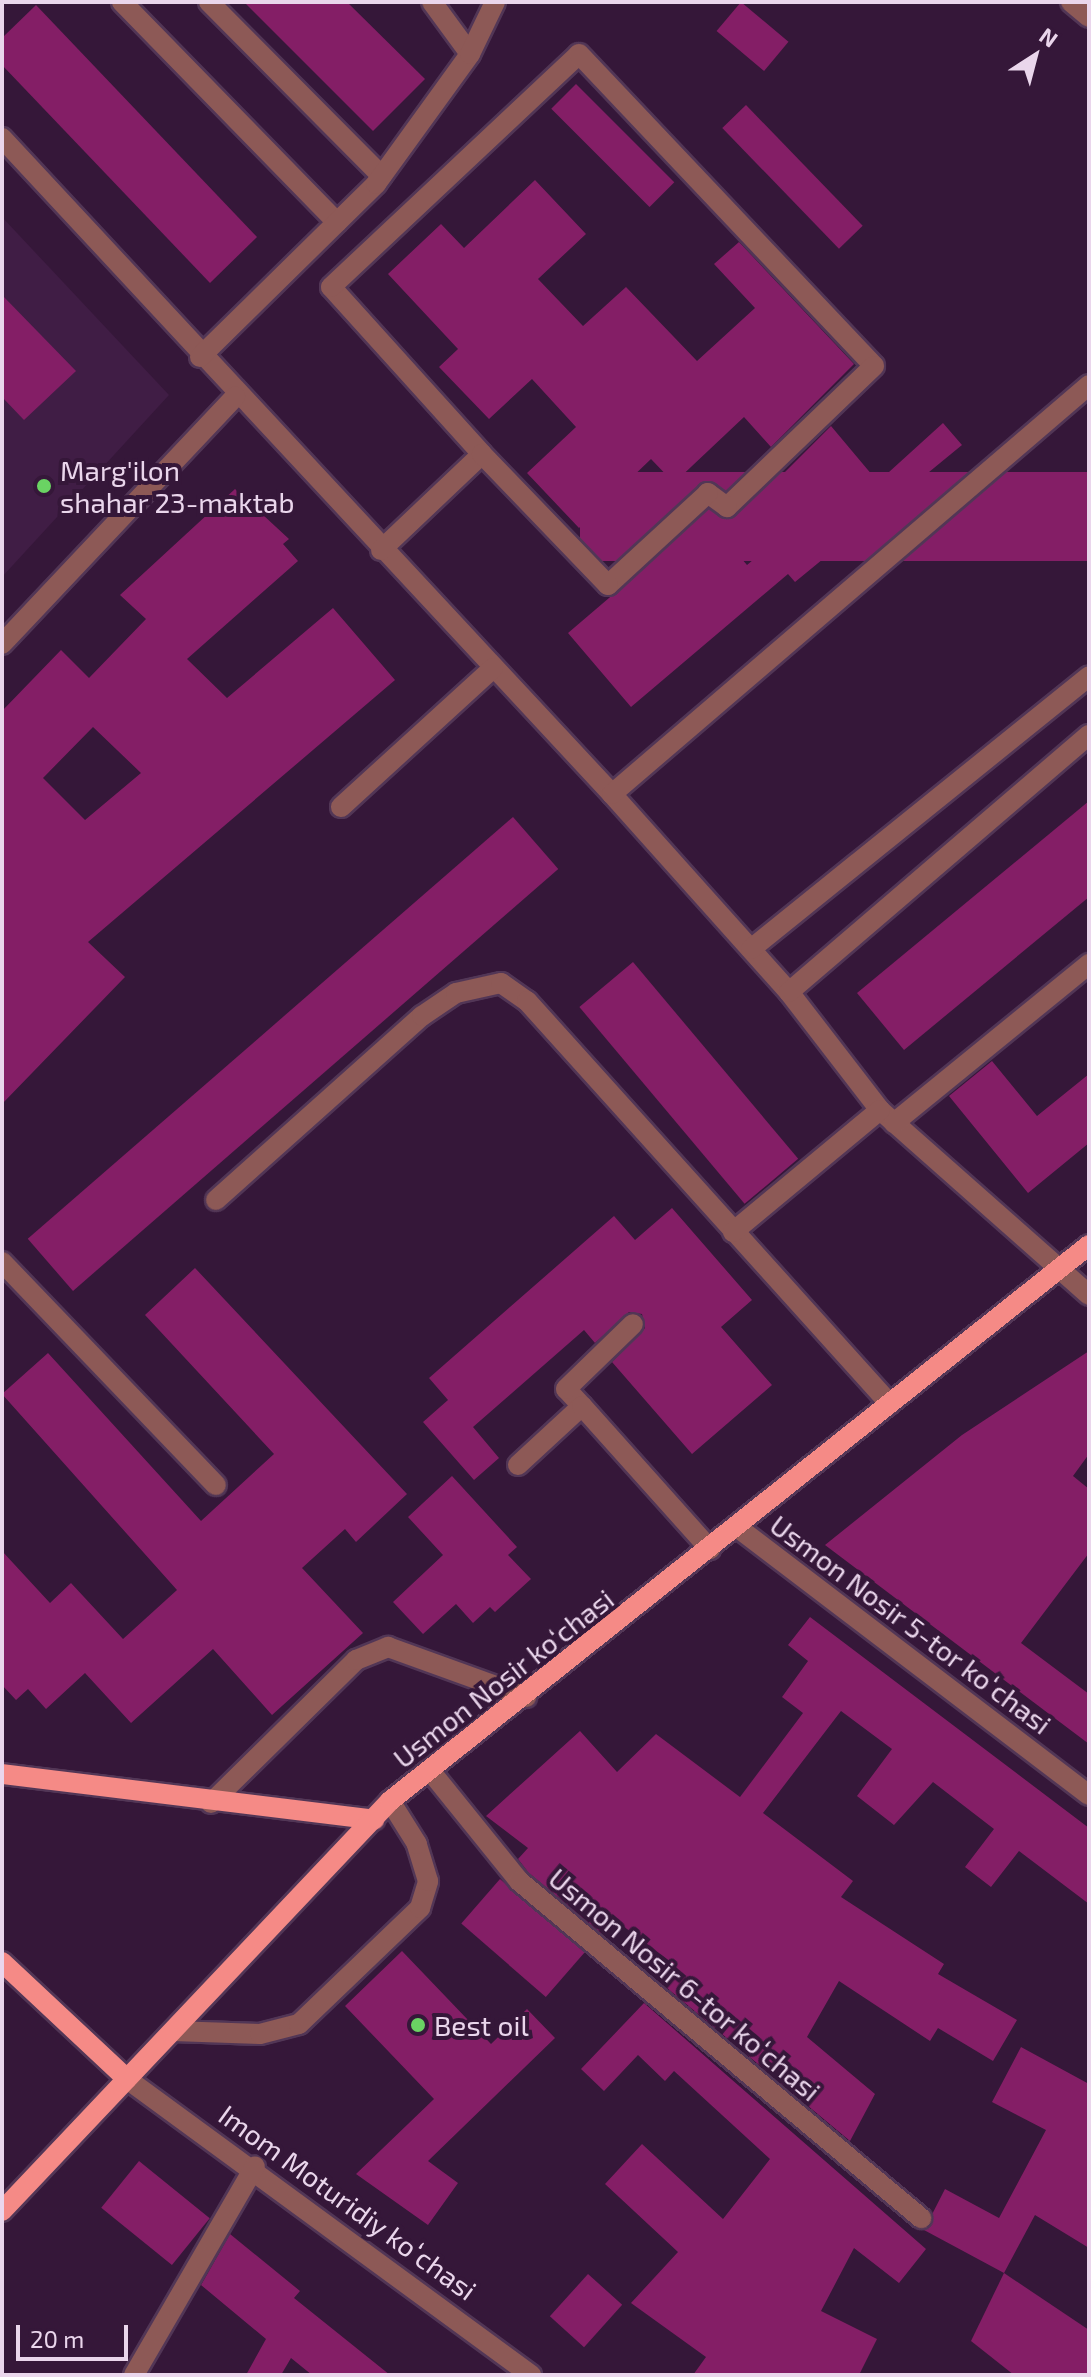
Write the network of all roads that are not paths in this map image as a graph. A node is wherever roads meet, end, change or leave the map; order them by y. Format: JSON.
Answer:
{"nodes":[{"id":1,"x":122,"y":2,"type":"edge"},
{"id":2,"x":209,"y":2,"type":"edge"},
{"id":3,"x":432,"y":2,"type":"edge"},
{"id":4,"x":495,"y":2,"type":"edge"},
{"id":5,"x":1071,"y":2,"type":"edge"},
{"id":6,"x":1089,"y":17,"type":"edge"},
{"id":7,"x":470,"y":54,"type":"junction"},
{"id":8,"x":2,"y":138,"type":"edge"},
{"id":9,"x":382,"y":176,"type":"junction"},
{"id":10,"x":337,"y":222,"type":"junction"},
{"id":11,"x":200,"y":357,"type":"junction"},
{"id":12,"x":1089,"y":385,"type":"edge"},
{"id":13,"x":235,"y":397,"type":"junction"},
{"id":14,"x":482,"y":454,"type":"junction"},
{"id":15,"x":381,"y":550,"type":"junction"},
{"id":16,"x":2,"y":644,"type":"edge"},
{"id":17,"x":493,"y":668,"type":"junction"},
{"id":18,"x":1089,"y":676,"type":"edge"},
{"id":19,"x":1089,"y":735,"type":"edge"},
{"id":20,"x":612,"y":794,"type":"junction"},
{"id":21,"x":341,"y":807,"type":"dead end"},
{"id":22,"x":751,"y":949,"type":"junction"},
{"id":23,"x":1089,"y":964,"type":"edge"},
{"id":24,"x":789,"y":992,"type":"junction"},
{"id":25,"x":887,"y":1117,"type":"junction"},
{"id":26,"x":216,"y":1200,"type":"dead end"},
{"id":27,"x":733,"y":1232,"type":"junction"},
{"id":28,"x":1089,"y":1245,"type":"edge"},
{"id":29,"x":2,"y":1262,"type":"edge"},
{"id":30,"x":1057,"y":1271,"type":"junction"},
{"id":31,"x":1089,"y":1295,"type":"edge"},
{"id":32,"x":633,"y":1324,"type":"dead end"},
{"id":33,"x":890,"y":1404,"type":"junction"},
{"id":34,"x":582,"y":1406,"type":"junction"},
{"id":35,"x":518,"y":1465,"type":"dead end"},
{"id":36,"x":216,"y":1485,"type":"dead end"},
{"id":37,"x":737,"y":1527,"type":"junction"},
{"id":38,"x":710,"y":1549,"type":"junction"},
{"id":39,"x":526,"y":1697,"type":"junction"},
{"id":40,"x":432,"y":1773,"type":"junction"},
{"id":41,"x":2,"y":1774,"type":"edge"},
{"id":42,"x":1089,"y":1795,"type":"edge"},
{"id":43,"x":390,"y":1801,"type":"junction"},
{"id":44,"x":211,"y":1803,"type":"junction"},
{"id":45,"x":374,"y":1820,"type":"junction"},
{"id":46,"x":2,"y":1962,"type":"edge"},
{"id":47,"x":173,"y":2031,"type":"junction"},
{"id":48,"x":127,"y":2079,"type":"junction"},
{"id":49,"x":255,"y":2166,"type":"junction"},
{"id":50,"x":2,"y":2211,"type":"edge"},
{"id":51,"x":921,"y":2218,"type":"dead end"},
{"id":52,"x":134,"y":2375,"type":"edge"},
{"id":53,"x":531,"y":2375,"type":"edge"}],
"edges":[{"from":1,"to":10,"type":"street"},
{"from":2,"to":9,"type":"street"},
{"from":3,"to":7,"type":"street"},
{"from":4,"to":7,"type":"street"},
{"from":5,"to":6,"type":"street"},
{"from":7,"to":9,"type":"street"},
{"from":8,"to":11,"type":"street"},
{"from":9,"to":10,"type":"street"},
{"from":10,"to":11,"type":"street"},
{"from":11,"to":13,"type":"street"},
{"from":12,"to":20,"type":"street"},
{"from":13,"to":15,"type":"street"},
{"from":13,"to":16,"type":"street"},
{"from":14,"to":14,"type":"street"},
{"from":14,"to":15,"type":"street"},
{"from":15,"to":17,"type":"street"},
{"from":17,"to":20,"type":"street"},
{"from":17,"to":21,"type":"street"},
{"from":18,"to":22,"type":"street"},
{"from":19,"to":24,"type":"street"},
{"from":20,"to":22,"type":"street"},
{"from":22,"to":24,"type":"street"},
{"from":23,"to":25,"type":"street"},
{"from":24,"to":25,"type":"street"},
{"from":25,"to":27,"type":"street"},
{"from":25,"to":30,"type":"street"},
{"from":26,"to":27,"type":"street"},
{"from":27,"to":33,"type":"street"},
{"from":28,"to":30,"type":"main road","name":"Usmon Nosir ko‘chasi"},
{"from":29,"to":36,"type":"street"},
{"from":30,"to":31,"type":"street"},
{"from":30,"to":33,"type":"main road","name":"Usmon Nosir ko‘chasi"},
{"from":32,"to":34,"type":"street"},
{"from":33,"to":37,"type":"main road","name":"Usmon Nosir ko‘chasi"},
{"from":34,"to":35,"type":"street"},
{"from":34,"to":38,"type":"street"},
{"from":37,"to":38,"type":"main road","name":"Usmon Nosir ko‘chasi"},
{"from":37,"to":42,"type":"street","name":"Usmon Nosir 5-tor koʻchasi"},
{"from":38,"to":39,"type":"main road","name":"Usmon Nosir ko‘chasi"},
{"from":39,"to":40,"type":"main road","name":"Usmon Nosir ko‘chasi"},
{"from":39,"to":44,"type":"street"},
{"from":40,"to":43,"type":"main road","name":"Usmon Nosir ko‘chasi"},
{"from":40,"to":51,"type":"street","name":"Usmon Nosir 6-tor koʻchasi"},
{"from":41,"to":44,"type":"main road"},
{"from":43,"to":45,"type":"main road","name":"Usmon Nosir ko‘chasi"},
{"from":43,"to":47,"type":"street"},
{"from":44,"to":45,"type":"main road"},
{"from":45,"to":47,"type":"main road","name":"Usmon Nosir ko‘chasi"},
{"from":46,"to":48,"type":"main road"},
{"from":47,"to":48,"type":"main road","name":"Usmon Nosir ko‘chasi"},
{"from":48,"to":49,"type":"street","name":"Imom Moturidiy koʻchasi"},
{"from":48,"to":50,"type":"main road","name":"Usmon Nosir ko‘chasi"},
{"from":49,"to":52,"type":"street"},
{"from":49,"to":53,"type":"street","name":"Imom Moturidiy koʻchasi"}]}
